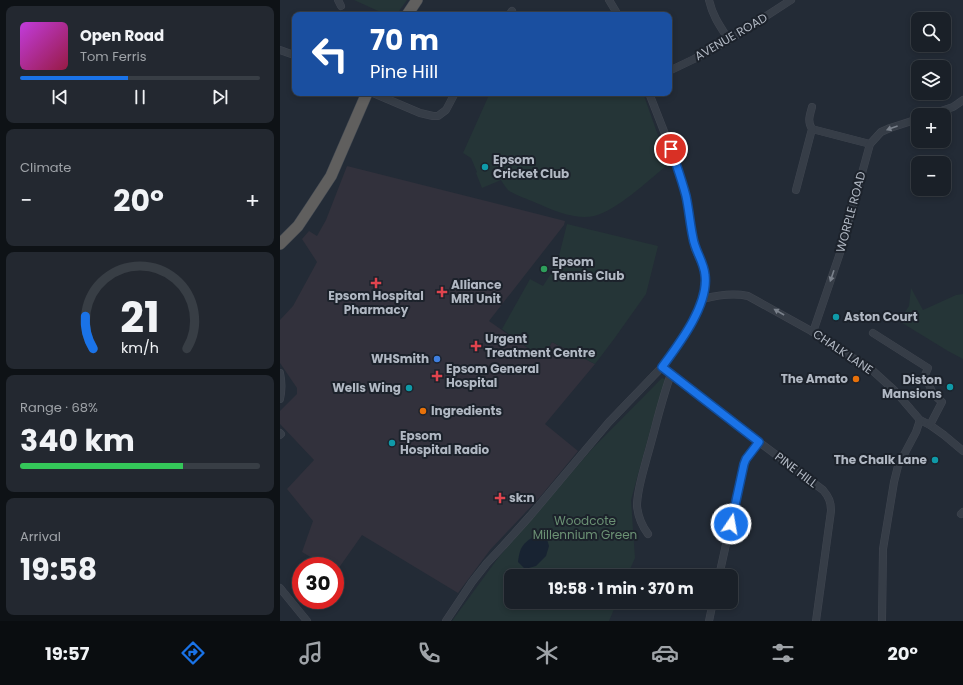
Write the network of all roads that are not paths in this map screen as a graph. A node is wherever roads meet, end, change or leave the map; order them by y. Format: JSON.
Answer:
{"nodes":[{"id":1,"x":417,"y":0,"type":"edge"},
{"id":2,"x":609,"y":0,"type":"edge"},
{"id":3,"x":709,"y":0,"type":"edge"},
{"id":4,"x":791,"y":0,"type":"edge"},
{"id":5,"x":409,"y":12,"type":"edge"},
{"id":6,"x":616,"y":12,"type":"edge"},
{"id":7,"x":730,"y":40,"type":"junction"},
{"id":8,"x":280,"y":50,"type":"edge"},
{"id":9,"x":292,"y":54,"type":"edge"},
{"id":10,"x":672,"y":69,"type":"edge"},
{"id":11,"x":366,"y":96,"type":"edge"},
{"id":12,"x":380,"y":96,"type":"edge"},
{"id":13,"x":453,"y":96,"type":"edge"},
{"id":14,"x":650,"y":96,"type":"edge"},
{"id":15,"x":963,"y":100,"type":"edge"},
{"id":16,"x":812,"y":107,"type":"dead end"},
{"id":17,"x":950,"y":108,"type":"edge"},
{"id":18,"x":911,"y":121,"type":"edge"},
{"id":19,"x":812,"y":129,"type":"junction"},
{"id":20,"x":870,"y":144,"type":"junction"},
{"id":21,"x":796,"y":190,"type":"dead end"},
{"id":22,"x":280,"y":244,"type":"edge"},
{"id":23,"x":703,"y":299,"type":"junction"},
{"id":24,"x":813,"y":332,"type":"junction"},
{"id":25,"x":873,"y":333,"type":"dead end"},
{"id":26,"x":662,"y":367,"type":"junction"},
{"id":27,"x":280,"y":373,"type":"edge"},
{"id":28,"x":671,"y":374,"type":"junction"},
{"id":29,"x":280,"y":399,"type":"edge"},
{"id":30,"x":920,"y":420,"type":"junction"},
{"id":31,"x":930,"y":425,"type":"junction"},
{"id":32,"x":759,"y":442,"type":"junction"},
{"id":33,"x":963,"y":451,"type":"edge"},
{"id":34,"x":648,"y":534,"type":"dead end"},
{"id":35,"x":721,"y":569,"type":"edge"},
{"id":36,"x":280,"y":588,"type":"edge"},
{"id":37,"x":712,"y":609,"type":"edge"},
{"id":38,"x":307,"y":621,"type":"edge"},
{"id":39,"x":446,"y":621,"type":"edge"},
{"id":40,"x":709,"y":621,"type":"edge"},
{"id":41,"x":816,"y":621,"type":"edge"},
{"id":42,"x":882,"y":621,"type":"edge"}],
"edges":[{"from":1,"to":5,"type":"highway"},
{"from":2,"to":6,"type":"street"},
{"from":3,"to":7,"type":"street"},
{"from":4,"to":7,"type":"street","name":"AVENUE ROAD"},
{"from":7,"to":10,"type":"street","name":"AVENUE ROAD"},
{"from":8,"to":9,"type":"street"},
{"from":11,"to":22,"type":"highway"},
{"from":12,"to":13,"type":"street"},
{"from":14,"to":23,"type":"street"},
{"from":15,"to":17,"type":"street"},
{"from":16,"to":19,"type":"street"},
{"from":18,"to":20,"type":"street","one_way":true},
{"from":19,"to":20,"type":"street"},
{"from":19,"to":21,"type":"street"},
{"from":20,"to":24,"type":"street","name":"WORPLE ROAD","one_way":true},
{"from":24,"to":23,"type":"street","name":"CHALK LANE","one_way":true},
{"from":23,"to":26,"type":"street"},
{"from":24,"to":30,"type":"street","name":"CHALK LANE"},
{"from":25,"to":31,"type":"street"},
{"from":26,"to":28,"type":"street","name":"PINE HILL"},
{"from":26,"to":39,"type":"street"},
{"from":27,"to":29,"type":"street"},
{"from":28,"to":32,"type":"street","name":"PINE HILL"},
{"from":28,"to":34,"type":"street"},
{"from":30,"to":31,"type":"street","name":"CHALK LANE"},
{"from":30,"to":42,"type":"street"},
{"from":31,"to":33,"type":"street","name":"CHALK LANE"},
{"from":32,"to":35,"type":"street"},
{"from":32,"to":41,"type":"street","name":"PINE HILL"},
{"from":36,"to":38,"type":"street"},
{"from":37,"to":40,"type":"street"}]}
